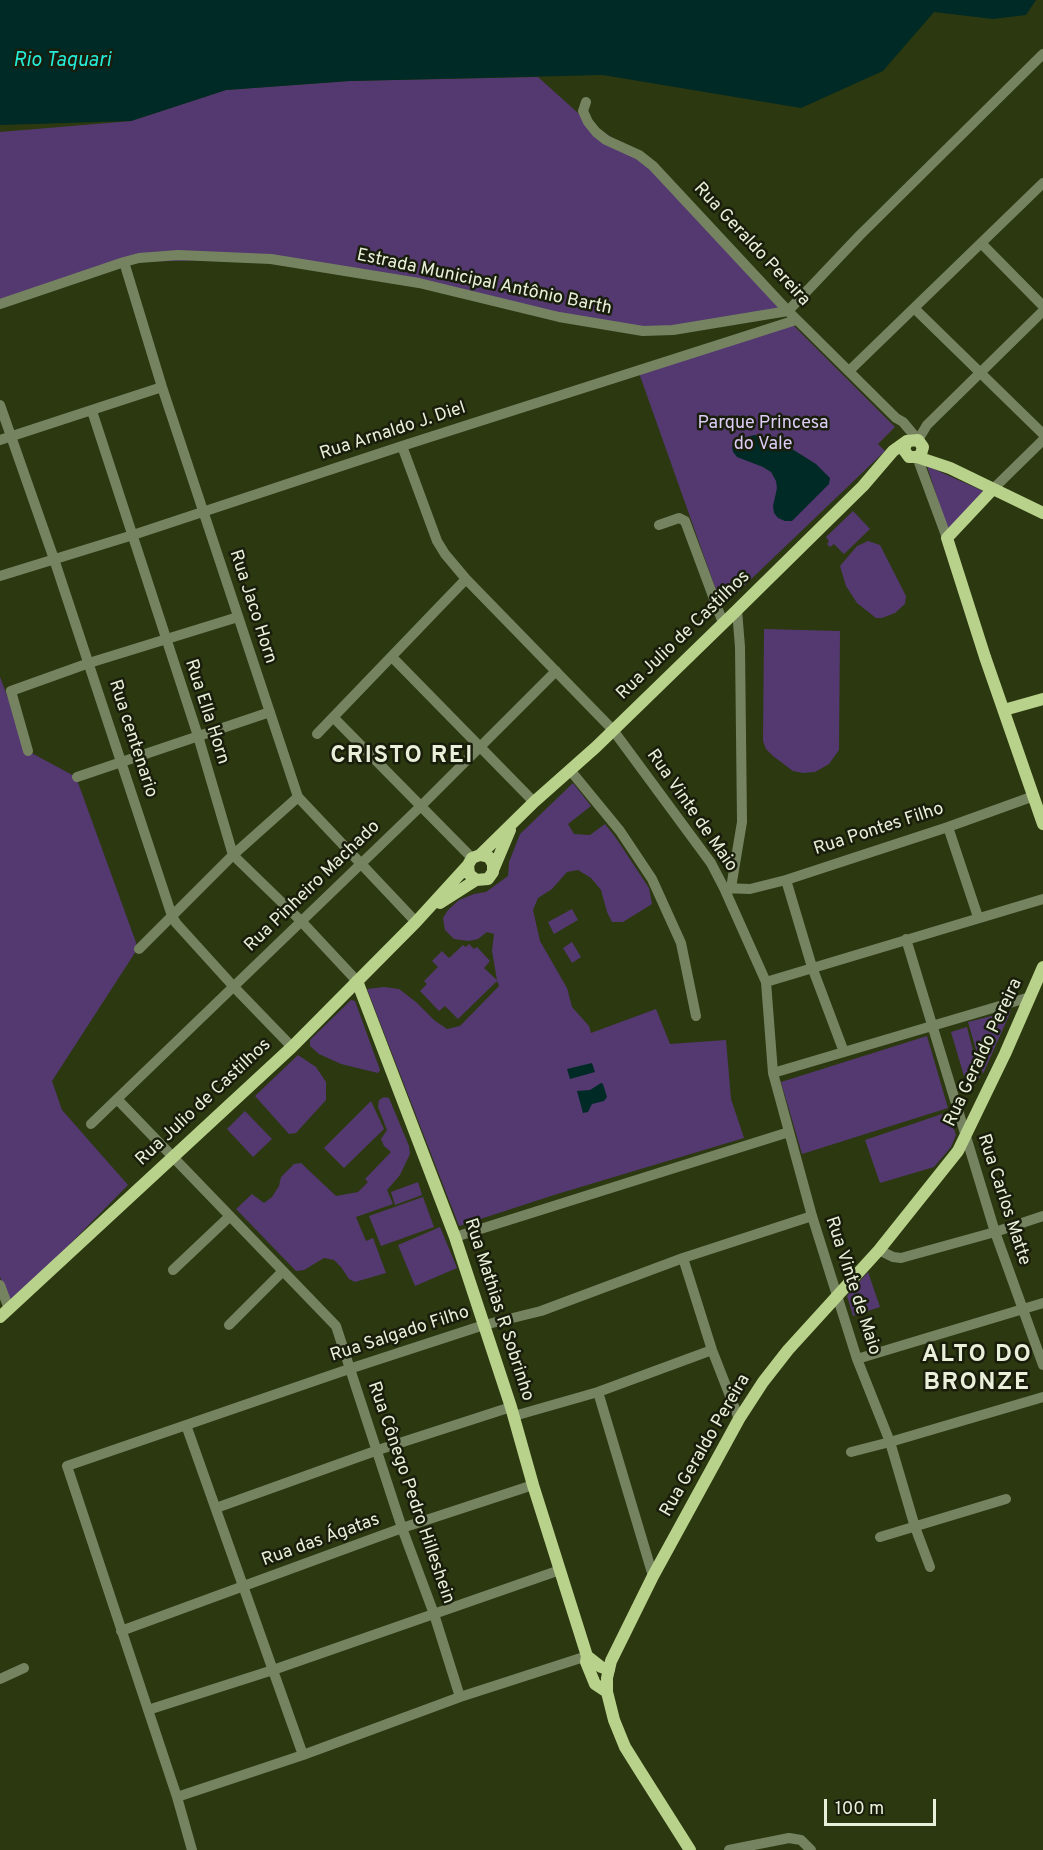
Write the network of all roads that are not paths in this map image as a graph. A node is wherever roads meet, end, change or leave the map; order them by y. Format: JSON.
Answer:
{"nodes":[{"id":1,"x":1043,"y":54,"type":"edge"},
{"id":2,"x":586,"y":102,"type":"dead end"},
{"id":3,"x":1043,"y":183,"type":"edge"},
{"id":4,"x":981,"y":243,"type":"junction"},
{"id":5,"x":124,"y":262,"type":"junction"},
{"id":6,"x":0,"y":303,"type":"edge"},
{"id":7,"x":1043,"y":306,"type":"edge"},
{"id":8,"x":915,"y":309,"type":"junction"},
{"id":9,"x":788,"y":311,"type":"junction"},
{"id":10,"x":1043,"y":311,"type":"edge"},
{"id":11,"x":796,"y":320,"type":"junction"},
{"id":12,"x":849,"y":371,"type":"junction"},
{"id":13,"x":980,"y":371,"type":"junction"},
{"id":14,"x":162,"y":387,"type":"junction"},
{"id":15,"x":0,"y":405,"type":"edge"},
{"id":16,"x":92,"y":411,"type":"junction"},
{"id":17,"x":1043,"y":434,"type":"edge"},
{"id":18,"x":6,"y":439,"type":"edge"},
{"id":19,"x":912,"y":440,"type":"junction"},
{"id":20,"x":1043,"y":440,"type":"edge"},
{"id":21,"x":402,"y":446,"type":"junction"},
{"id":22,"x":917,"y":456,"type":"junction"},
{"id":23,"x":950,"y":468,"type":"junction"},
{"id":24,"x":876,"y":470,"type":"junction"},
{"id":25,"x":993,"y":489,"type":"junction"},
{"id":26,"x":1009,"y":497,"type":"junction"},
{"id":27,"x":980,"y":501,"type":"junction"},
{"id":28,"x":204,"y":511,"type":"junction"},
{"id":29,"x":1043,"y":513,"type":"edge"},
{"id":30,"x":659,"y":525,"type":"dead end"},
{"id":31,"x":134,"y":535,"type":"junction"},
{"id":32,"x":947,"y":538,"type":"junction"},
{"id":33,"x":54,"y":559,"type":"junction"},
{"id":34,"x":0,"y":576,"type":"edge"},
{"id":35,"x":466,"y":579,"type":"junction"},
{"id":36,"x":737,"y":610,"type":"junction"},
{"id":37,"x":238,"y":617,"type":"junction"},
{"id":38,"x":723,"y":623,"type":"junction"},
{"id":39,"x":165,"y":639,"type":"junction"},
{"id":40,"x":392,"y":657,"type":"junction"},
{"id":41,"x":89,"y":663,"type":"junction"},
{"id":42,"x":556,"y":671,"type":"junction"},
{"id":43,"x":1043,"y":699,"type":"edge"},
{"id":44,"x":1004,"y":710,"type":"junction"},
{"id":45,"x":270,"y":712,"type":"junction"},
{"id":46,"x":334,"y":718,"type":"junction"},
{"id":47,"x":613,"y":730,"type":"junction"},
{"id":48,"x":317,"y":735,"type":"dead end"},
{"id":49,"x":198,"y":736,"type":"junction"},
{"id":50,"x":479,"y":747,"type":"junction"},
{"id":51,"x":28,"y":751,"type":"dead end"},
{"id":52,"x":122,"y":760,"type":"junction"},
{"id":53,"x":570,"y":770,"type":"junction"},
{"id":54,"x":77,"y":777,"type":"dead end"},
{"id":55,"x":1038,"y":795,"type":"edge"},
{"id":56,"x":298,"y":797,"type":"junction"},
{"id":57,"x":534,"y":802,"type":"junction"},
{"id":58,"x":422,"y":805,"type":"junction"},
{"id":59,"x":513,"y":824,"type":"junction"},
{"id":60,"x":1043,"y":824,"type":"edge"},
{"id":61,"x":948,"y":827,"type":"junction"},
{"id":62,"x":233,"y":855,"type":"junction"},
{"id":63,"x":474,"y":859,"type":"junction"},
{"id":64,"x":359,"y":864,"type":"junction"},
{"id":65,"x":494,"y":868,"type":"junction"},
{"id":66,"x":476,"y":880,"type":"junction"},
{"id":67,"x":786,"y":880,"type":"junction"},
{"id":68,"x":728,"y":888,"type":"junction"},
{"id":69,"x":1043,"y":899,"type":"edge"},
{"id":70,"x":428,"y":910,"type":"junction"},
{"id":71,"x":172,"y":916,"type":"junction"},
{"id":72,"x":978,"y":917,"type":"junction"},
{"id":73,"x":301,"y":921,"type":"junction"},
{"id":74,"x":416,"y":922,"type":"junction"},
{"id":75,"x":906,"y":939,"type":"junction"},
{"id":76,"x":139,"y":949,"type":"dead end"},
{"id":77,"x":812,"y":967,"type":"junction"},
{"id":78,"x":1043,"y":967,"type":"edge"},
{"id":79,"x":357,"y":981,"type":"junction"},
{"id":80,"x":766,"y":982,"type":"junction"},
{"id":81,"x":234,"y":987,"type":"junction"},
{"id":82,"x":1039,"y":988,"type":"edge"},
{"id":83,"x":1030,"y":997,"type":"junction"},
{"id":84,"x":696,"y":1016,"type":"dead end"},
{"id":85,"x":933,"y":1026,"type":"junction"},
{"id":86,"x":292,"y":1047,"type":"junction"},
{"id":87,"x":844,"y":1052,"type":"junction"},
{"id":88,"x":773,"y":1073,"type":"junction"},
{"id":89,"x":117,"y":1100,"type":"junction"},
{"id":90,"x":91,"y":1124,"type":"dead end"},
{"id":91,"x":789,"y":1132,"type":"junction"},
{"id":92,"x":966,"y":1137,"type":"junction"},
{"id":93,"x":172,"y":1158,"type":"junction"},
{"id":94,"x":812,"y":1216,"type":"junction"},
{"id":95,"x":1043,"y":1216,"type":"edge"},
{"id":96,"x":229,"y":1217,"type":"junction"},
{"id":97,"x":995,"y":1232,"type":"junction"},
{"id":98,"x":455,"y":1237,"type":"junction"},
{"id":99,"x":879,"y":1250,"type":"junction"},
{"id":100,"x":683,"y":1258,"type":"junction"},
{"id":101,"x":173,"y":1270,"type":"dead end"},
{"id":102,"x":283,"y":1271,"type":"junction"},
{"id":103,"x":0,"y":1285,"type":"edge"},
{"id":104,"x":838,"y":1296,"type":"junction"},
{"id":105,"x":1043,"y":1303,"type":"edge"},
{"id":106,"x":1022,"y":1309,"type":"junction"},
{"id":107,"x":4,"y":1313,"type":"edge"},
{"id":108,"x":228,"y":1325,"type":"dead end"},
{"id":109,"x":484,"y":1325,"type":"junction"},
{"id":110,"x":712,"y":1350,"type":"junction"},
{"id":111,"x":857,"y":1359,"type":"junction"},
{"id":112,"x":1043,"y":1365,"type":"edge"},
{"id":113,"x":349,"y":1369,"type":"junction"},
{"id":114,"x":598,"y":1392,"type":"junction"},
{"id":115,"x":1043,"y":1397,"type":"edge"},
{"id":116,"x":513,"y":1411,"type":"junction"},
{"id":117,"x":739,"y":1419,"type":"junction"},
{"id":118,"x":186,"y":1425,"type":"junction"},
{"id":119,"x":890,"y":1442,"type":"junction"},
{"id":120,"x":378,"y":1449,"type":"junction"},
{"id":121,"x":851,"y":1452,"type":"dead end"},
{"id":122,"x":533,"y":1485,"type":"junction"},
{"id":123,"x":1006,"y":1499,"type":"dead end"},
{"id":124,"x":216,"y":1508,"type":"junction"},
{"id":125,"x":915,"y":1527,"type":"junction"},
{"id":126,"x":402,"y":1528,"type":"junction"},
{"id":127,"x":880,"y":1538,"type":"dead end"},
{"id":128,"x":930,"y":1567,"type":"dead end"},
{"id":129,"x":560,"y":1570,"type":"junction"},
{"id":130,"x":653,"y":1576,"type":"junction"},
{"id":131,"x":243,"y":1587,"type":"junction"},
{"id":132,"x":434,"y":1614,"type":"junction"},
{"id":133,"x":121,"y":1630,"type":"junction"},
{"id":134,"x":587,"y":1656,"type":"junction"},
{"id":135,"x":24,"y":1668,"type":"dead end"},
{"id":136,"x":273,"y":1670,"type":"junction"},
{"id":137,"x":609,"y":1670,"type":"junction"},
{"id":138,"x":0,"y":1679,"type":"edge"},
{"id":139,"x":607,"y":1692,"type":"junction"},
{"id":140,"x":460,"y":1697,"type":"junction"},
{"id":141,"x":148,"y":1710,"type":"junction"},
{"id":142,"x":303,"y":1755,"type":"junction"},
{"id":143,"x":177,"y":1797,"type":"junction"},
{"id":144,"x":192,"y":1850,"type":"edge"},
{"id":145,"x":690,"y":1850,"type":"edge"},
{"id":146,"x":729,"y":1850,"type":"edge"},
{"id":147,"x":811,"y":1850,"type":"edge"}],
"edges":[{"from":1,"to":9,"type":"street"},
{"from":2,"to":9,"type":"street","name":"Rua Geraldo Pereira"},
{"from":3,"to":4,"type":"street"},
{"from":4,"to":7,"type":"street"},
{"from":4,"to":8,"type":"street"},
{"from":5,"to":6,"type":"street","name":"Estrada Municipal Antônio Barth"},
{"from":5,"to":9,"type":"street","name":"Estrada Municipal Antônio Barth"},
{"from":5,"to":14,"type":"street","name":"Rua Jaco Horn"},
{"from":8,"to":12,"type":"street"},
{"from":8,"to":13,"type":"street"},
{"from":9,"to":11,"type":"street","name":"Rua Geraldo Pereira"},
{"from":10,"to":13,"type":"street","name":"Rua Julio de Castilhos"},
{"from":11,"to":12,"type":"street","name":"Rua Geraldo Pereira"},
{"from":11,"to":21,"type":"street","name":"Rua Arnaldo J. Diel"},
{"from":12,"to":19,"type":"street","name":"Rua Geraldo Pereira"},
{"from":13,"to":17,"type":"street"},
{"from":13,"to":19,"type":"street","name":"Rua Julio de Castilhos"},
{"from":14,"to":16,"type":"street"},
{"from":14,"to":28,"type":"street","name":"Rua Jaco Horn"},
{"from":15,"to":18,"type":"street","name":"Rua centenario"},
{"from":16,"to":18,"type":"street"},
{"from":16,"to":31,"type":"street","name":"Rua Ella Horn"},
{"from":18,"to":33,"type":"street","name":"Rua centenario"},
{"from":19,"to":22,"type":"main road"},
{"from":19,"to":23,"type":"main road"},
{"from":19,"to":24,"type":"main road","name":"Rua Julio de Castilhos"},
{"from":20,"to":25,"type":"street"},
{"from":21,"to":28,"type":"street","name":"Rua Arnaldo J. Diel"},
{"from":21,"to":35,"type":"street","name":"Rua Vinte de Maio"},
{"from":22,"to":23,"type":"main road"},
{"from":22,"to":24,"type":"main road"},
{"from":22,"to":32,"type":"street"},
{"from":23,"to":25,"type":"main road"},
{"from":24,"to":36,"type":"main road","name":"Rua Julio de Castilhos"},
{"from":25,"to":26,"type":"main road"},
{"from":25,"to":27,"type":"main road"},
{"from":26,"to":27,"type":"main road"},
{"from":26,"to":29,"type":"main road"},
{"from":27,"to":32,"type":"main road"},
{"from":28,"to":31,"type":"street","name":"Rua Arnaldo J. Diel"},
{"from":28,"to":37,"type":"street","name":"Rua Jaco Horn"},
{"from":30,"to":38,"type":"street"},
{"from":31,"to":33,"type":"street","name":"Rua Arnaldo J. Diel"},
{"from":31,"to":39,"type":"street","name":"Rua Ella Horn"},
{"from":32,"to":44,"type":"main road"},
{"from":33,"to":34,"type":"street","name":"Rua Arnaldo J. Diel"},
{"from":33,"to":41,"type":"street","name":"Rua centenario"},
{"from":35,"to":40,"type":"street"},
{"from":35,"to":42,"type":"street","name":"Rua Vinte de Maio"},
{"from":36,"to":38,"type":"main road","name":"Rua Julio de Castilhos"},
{"from":36,"to":68,"type":"street"},
{"from":37,"to":39,"type":"street"},
{"from":37,"to":45,"type":"street","name":"Rua Jaco Horn"},
{"from":38,"to":47,"type":"main road","name":"Rua Julio de Castilhos"},
{"from":39,"to":41,"type":"street"},
{"from":39,"to":49,"type":"street","name":"Rua Ella Horn"},
{"from":40,"to":46,"type":"street"},
{"from":40,"to":50,"type":"street"},
{"from":41,"to":51,"type":"street"},
{"from":41,"to":52,"type":"street","name":"Rua centenario"},
{"from":42,"to":47,"type":"street","name":"Rua Vinte de Maio"},
{"from":42,"to":50,"type":"street","name":"Rua Pinheiro Machado"},
{"from":43,"to":44,"type":"main road"},
{"from":44,"to":55,"type":"main road"},
{"from":45,"to":49,"type":"street"},
{"from":45,"to":56,"type":"street","name":"Rua Jaco Horn"},
{"from":46,"to":48,"type":"street"},
{"from":46,"to":58,"type":"street"},
{"from":47,"to":53,"type":"main road","name":"Rua Julio de Castilhos"},
{"from":47,"to":68,"type":"street","name":"Rua Vinte de Maio"},
{"from":49,"to":52,"type":"street"},
{"from":49,"to":62,"type":"street","name":"Rua Ella Horn"},
{"from":50,"to":57,"type":"street"},
{"from":50,"to":58,"type":"street","name":"Rua Pinheiro Machado"},
{"from":52,"to":54,"type":"street"},
{"from":52,"to":71,"type":"street","name":"Rua centenario"},
{"from":53,"to":57,"type":"main road","name":"Rua Julio de Castilhos"},
{"from":53,"to":84,"type":"street"},
{"from":55,"to":60,"type":"main road"},
{"from":55,"to":61,"type":"street","name":"Rua Pontes Filho"},
{"from":56,"to":62,"type":"street"},
{"from":56,"to":64,"type":"street","name":"Rua Jaco Horn"},
{"from":57,"to":59,"type":"main road","name":"Rua Julio de Castilhos"},
{"from":58,"to":63,"type":"street"},
{"from":58,"to":64,"type":"street","name":"Rua Pinheiro Machado"},
{"from":59,"to":63,"type":"main road","name":"Rua Julio de Castilhos"},
{"from":59,"to":65,"type":"main road","name":"Rua Julio de Castilhos"},
{"from":61,"to":67,"type":"street","name":"Rua Pontes Filho"},
{"from":61,"to":72,"type":"street"},
{"from":62,"to":71,"type":"street"},
{"from":62,"to":73,"type":"street","name":"Rua Ella Horn"},
{"from":63,"to":65,"type":"main road"},
{"from":63,"to":66,"type":"main road"},
{"from":63,"to":70,"type":"main road","name":"Rua Julio de Castilhos"},
{"from":64,"to":73,"type":"street","name":"Rua Pinheiro Machado"},
{"from":64,"to":74,"type":"street","name":"Rua Jaco Horn"},
{"from":65,"to":66,"type":"main road"},
{"from":66,"to":70,"type":"main road","name":"Rua Julio de Castilhos"},
{"from":67,"to":68,"type":"street","name":"Rua Pontes Filho"},
{"from":67,"to":77,"type":"street"},
{"from":68,"to":80,"type":"street","name":"Rua Vinte de Maio"},
{"from":69,"to":72,"type":"street"},
{"from":70,"to":74,"type":"main road","name":"Rua Julio de Castilhos"},
{"from":71,"to":76,"type":"street"},
{"from":71,"to":81,"type":"street","name":"Rua centenario"},
{"from":72,"to":75,"type":"street"},
{"from":73,"to":79,"type":"street","name":"Rua Ella Horn"},
{"from":73,"to":81,"type":"street","name":"Rua Pinheiro Machado"},
{"from":74,"to":79,"type":"main road","name":"Rua Julio de Castilhos"},
{"from":75,"to":77,"type":"street"},
{"from":75,"to":85,"type":"street","name":"Rua Carlos Matte"},
{"from":77,"to":80,"type":"street"},
{"from":77,"to":87,"type":"street"},
{"from":78,"to":82,"type":"main road","name":"Rua Geraldo Pereira"},
{"from":79,"to":86,"type":"main road","name":"Rua Julio de Castilhos"},
{"from":79,"to":98,"type":"main road","name":"Rua Mathias R Sobrinho"},
{"from":80,"to":88,"type":"street","name":"Rua Vinte de Maio"},
{"from":81,"to":86,"type":"street","name":"Rua centenario"},
{"from":81,"to":89,"type":"street","name":"Rua Pinheiro Machado"},
{"from":82,"to":83,"type":"main road","name":"Rua Geraldo Pereira"},
{"from":83,"to":85,"type":"street"},
{"from":83,"to":92,"type":"main road","name":"Rua Geraldo Pereira"},
{"from":85,"to":87,"type":"street"},
{"from":85,"to":92,"type":"street","name":"Rua Carlos Matte"},
{"from":86,"to":93,"type":"main road","name":"Rua Julio de Castilhos"},
{"from":87,"to":88,"type":"street"},
{"from":88,"to":91,"type":"street","name":"Rua Vinte de Maio"},
{"from":89,"to":90,"type":"street","name":"Rua Pinheiro Machado"},
{"from":89,"to":93,"type":"street","name":"Rua Cônego Pedro Hilleshein"},
{"from":91,"to":94,"type":"street","name":"Rua Vinte de Maio"},
{"from":91,"to":98,"type":"street"},
{"from":92,"to":97,"type":"street","name":"Rua Carlos Matte"},
{"from":92,"to":99,"type":"main road","name":"Rua Geraldo Pereira"},
{"from":93,"to":96,"type":"street","name":"Rua Cônego Pedro Hilleshein"},
{"from":93,"to":107,"type":"main road","name":"Rua Julio de Castilhos"},
{"from":94,"to":100,"type":"street","name":"Rua Salgado Filho"},
{"from":94,"to":104,"type":"street","name":"Rua Vinte de Maio"},
{"from":95,"to":97,"type":"street"},
{"from":96,"to":101,"type":"street"},
{"from":96,"to":102,"type":"street","name":"Rua Cônego Pedro Hilleshein"},
{"from":97,"to":99,"type":"street"},
{"from":97,"to":106,"type":"street","name":"Rua Carlos Matte"},
{"from":98,"to":109,"type":"main road","name":"Rua Mathias R Sobrinho"},
{"from":99,"to":104,"type":"main road","name":"Rua Geraldo Pereira"},
{"from":100,"to":109,"type":"street","name":"Rua Salgado Filho"},
{"from":100,"to":110,"type":"street"},
{"from":102,"to":108,"type":"street"},
{"from":102,"to":113,"type":"street","name":"Rua Cônego Pedro Hilleshein"},
{"from":103,"to":107,"type":"street"},
{"from":104,"to":111,"type":"street","name":"Rua Vinte de Maio"},
{"from":104,"to":117,"type":"main road","name":"Rua Geraldo Pereira"},
{"from":105,"to":106,"type":"street"},
{"from":106,"to":111,"type":"street"},
{"from":106,"to":112,"type":"street","name":"Rua Carlos Matte"},
{"from":109,"to":113,"type":"street","name":"Rua Salgado Filho"},
{"from":109,"to":116,"type":"main road","name":"Rua Mathias R Sobrinho"},
{"from":110,"to":114,"type":"street"},
{"from":110,"to":117,"type":"street"},
{"from":111,"to":119,"type":"street","name":"Rua Vinte de Maio"},
{"from":113,"to":118,"type":"street","name":"Rua Salgado Filho"},
{"from":113,"to":120,"type":"street","name":"Rua Cônego Pedro Hilleshein"},
{"from":114,"to":116,"type":"street"},
{"from":114,"to":130,"type":"street"},
{"from":115,"to":119,"type":"street"},
{"from":116,"to":120,"type":"street"},
{"from":116,"to":122,"type":"main road","name":"Rua Mathias R Sobrinho"},
{"from":117,"to":130,"type":"main road","name":"Rua Geraldo Pereira"},
{"from":118,"to":124,"type":"street"},
{"from":118,"to":133,"type":"street","name":"Rua Salgado Filho"},
{"from":119,"to":121,"type":"street"},
{"from":119,"to":125,"type":"street","name":"Rua Vinte de Maio"},
{"from":120,"to":124,"type":"street"},
{"from":120,"to":126,"type":"street","name":"Rua Cônego Pedro Hilleshein"},
{"from":122,"to":126,"type":"street","name":"Rua das Ágatas"},
{"from":122,"to":129,"type":"main road","name":"Rua Mathias R Sobrinho"},
{"from":123,"to":125,"type":"street"},
{"from":124,"to":131,"type":"street"},
{"from":125,"to":127,"type":"street"},
{"from":125,"to":128,"type":"street","name":"Rua Vinte de Maio"},
{"from":126,"to":131,"type":"street","name":"Rua das Ágatas"},
{"from":126,"to":132,"type":"street","name":"Rua Cônego Pedro Hilleshein"},
{"from":129,"to":132,"type":"street"},
{"from":129,"to":134,"type":"main road","name":"Rua Mathias R Sobrinho"},
{"from":130,"to":137,"type":"main road","name":"Rua Geraldo Pereira"},
{"from":131,"to":133,"type":"street","name":"Rua das Ágatas"},
{"from":131,"to":136,"type":"street"},
{"from":132,"to":136,"type":"street"},
{"from":132,"to":140,"type":"street","name":"Rua Cônego Pedro Hilleshein"},
{"from":133,"to":141,"type":"street"},
{"from":134,"to":137,"type":"main road"},
{"from":134,"to":139,"type":"main road","name":"Rua Mathias R Sobrinho"},
{"from":134,"to":140,"type":"street"},
{"from":135,"to":138,"type":"street"},
{"from":136,"to":141,"type":"street"},
{"from":136,"to":142,"type":"street"},
{"from":137,"to":139,"type":"main road","name":"Rua Geraldo Pereira"},
{"from":139,"to":145,"type":"main road","name":"Rua Geraldo Pereira"},
{"from":140,"to":142,"type":"street"},
{"from":141,"to":143,"type":"street"},
{"from":142,"to":143,"type":"street"},
{"from":143,"to":144,"type":"street"},
{"from":146,"to":147,"type":"street"}]}
